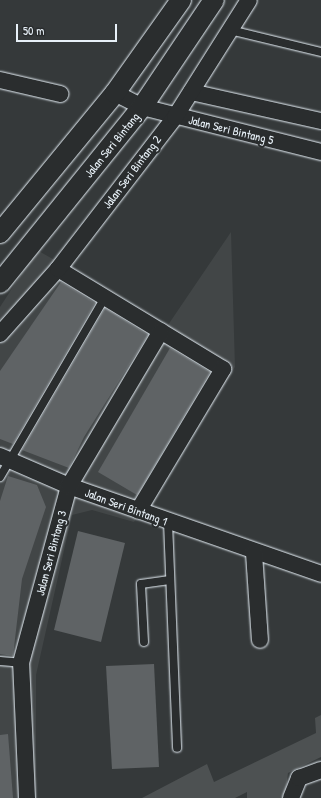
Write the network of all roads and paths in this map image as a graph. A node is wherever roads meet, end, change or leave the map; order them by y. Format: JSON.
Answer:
{"nodes":[{"id":1,"x":181,"y":0,"type":"edge"},
{"id":2,"x":214,"y":0,"type":"edge"},
{"id":3,"x":249,"y":0,"type":"edge"},
{"id":4,"x":230,"y":30,"type":"junction"},
{"id":5,"x":321,"y":52,"type":"edge"},
{"id":6,"x":0,"y":80,"type":"edge"},
{"id":7,"x":191,"y":92,"type":"junction"},
{"id":8,"x":115,"y":93,"type":"junction"},
{"id":9,"x":60,"y":94,"type":"dead end"},
{"id":10,"x":142,"y":107,"type":"junction"},
{"id":11,"x":175,"y":116,"type":"junction"},
{"id":12,"x":321,"y":121,"type":"edge"},
{"id":13,"x":321,"y":152,"type":"edge"},
{"id":14,"x":0,"y":233,"type":"edge"},
{"id":15,"x":58,"y":268,"type":"junction"},
{"id":16,"x":0,"y":283,"type":"edge"},
{"id":17,"x":105,"y":297,"type":"junction"},
{"id":18,"x":161,"y":331,"type":"junction"},
{"id":19,"x":0,"y":334,"type":"edge"},
{"id":20,"x":4,"y":458,"type":"edge"},
{"id":21,"x":0,"y":477,"type":"edge"},
{"id":22,"x":69,"y":486,"type":"junction"},
{"id":23,"x":138,"y":511,"type":"junction"},
{"id":24,"x":168,"y":522,"type":"junction"},
{"id":25,"x":254,"y":553,"type":"junction"},
{"id":26,"x":321,"y":574,"type":"edge"},
{"id":27,"x":170,"y":580,"type":"junction"},
{"id":28,"x":260,"y":640,"type":"dead end"},
{"id":29,"x":144,"y":642,"type":"dead end"},
{"id":30,"x":0,"y":661,"type":"edge"},
{"id":31,"x":21,"y":663,"type":"junction"},
{"id":32,"x":178,"y":748,"type":"dead end"},
{"id":33,"x":321,"y":770,"type":"edge"},
{"id":34,"x":27,"y":798,"type":"edge"},
{"id":35,"x":291,"y":798,"type":"edge"}],
"edges":[{"from":1,"to":8,"type":"street"},
{"from":2,"to":10,"type":"street","name":"Jalan Seri Bintang"},
{"from":3,"to":4,"type":"street","name":"Jalan Seri Bintang 2"},
{"from":4,"to":5,"type":"lane"},
{"from":4,"to":7,"type":"street","name":"Jalan Seri Bintang 2"},
{"from":6,"to":9,"type":"street"},
{"from":7,"to":11,"type":"street","name":"Jalan Seri Bintang 2"},
{"from":7,"to":12,"type":"street"},
{"from":8,"to":10,"type":"street","name":"Jalan Seri Bintang 5"},
{"from":8,"to":14,"type":"street"},
{"from":10,"to":11,"type":"street","name":"Jalan Seri Bintang 5"},
{"from":10,"to":16,"type":"street","name":"Jalan Seri Bintang"},
{"from":11,"to":13,"type":"street","name":"Jalan Seri Bintang 5"},
{"from":11,"to":15,"type":"street","name":"Jalan Seri Bintang 2"},
{"from":15,"to":17,"type":"street"},
{"from":15,"to":19,"type":"street","name":"Jalan Seri Bintang 2"},
{"from":17,"to":18,"type":"street"},
{"from":17,"to":20,"type":"lane"},
{"from":18,"to":22,"type":"street","name":"Jalan Seri Bintang 3"},
{"from":18,"to":23,"type":"street"},
{"from":20,"to":21,"type":"lane"},
{"from":20,"to":22,"type":"street","name":"Jalan Seri Bintang 1"},
{"from":22,"to":23,"type":"street","name":"Jalan Seri Bintang 1"},
{"from":22,"to":31,"type":"street","name":"Jalan Seri Bintang 3"},
{"from":23,"to":24,"type":"street","name":"Jalan Seri Bintang 1"},
{"from":24,"to":25,"type":"street","name":"Jalan Seri Bintang 1"},
{"from":24,"to":27,"type":"lane"},
{"from":25,"to":26,"type":"street","name":"Jalan Seri Bintang 1"},
{"from":25,"to":28,"type":"street"},
{"from":27,"to":29,"type":"lane"},
{"from":27,"to":32,"type":"lane"},
{"from":30,"to":31,"type":"lane"},
{"from":31,"to":34,"type":"street","name":"Jalan Seri Bintang 3"},
{"from":33,"to":35,"type":"street"}]}
